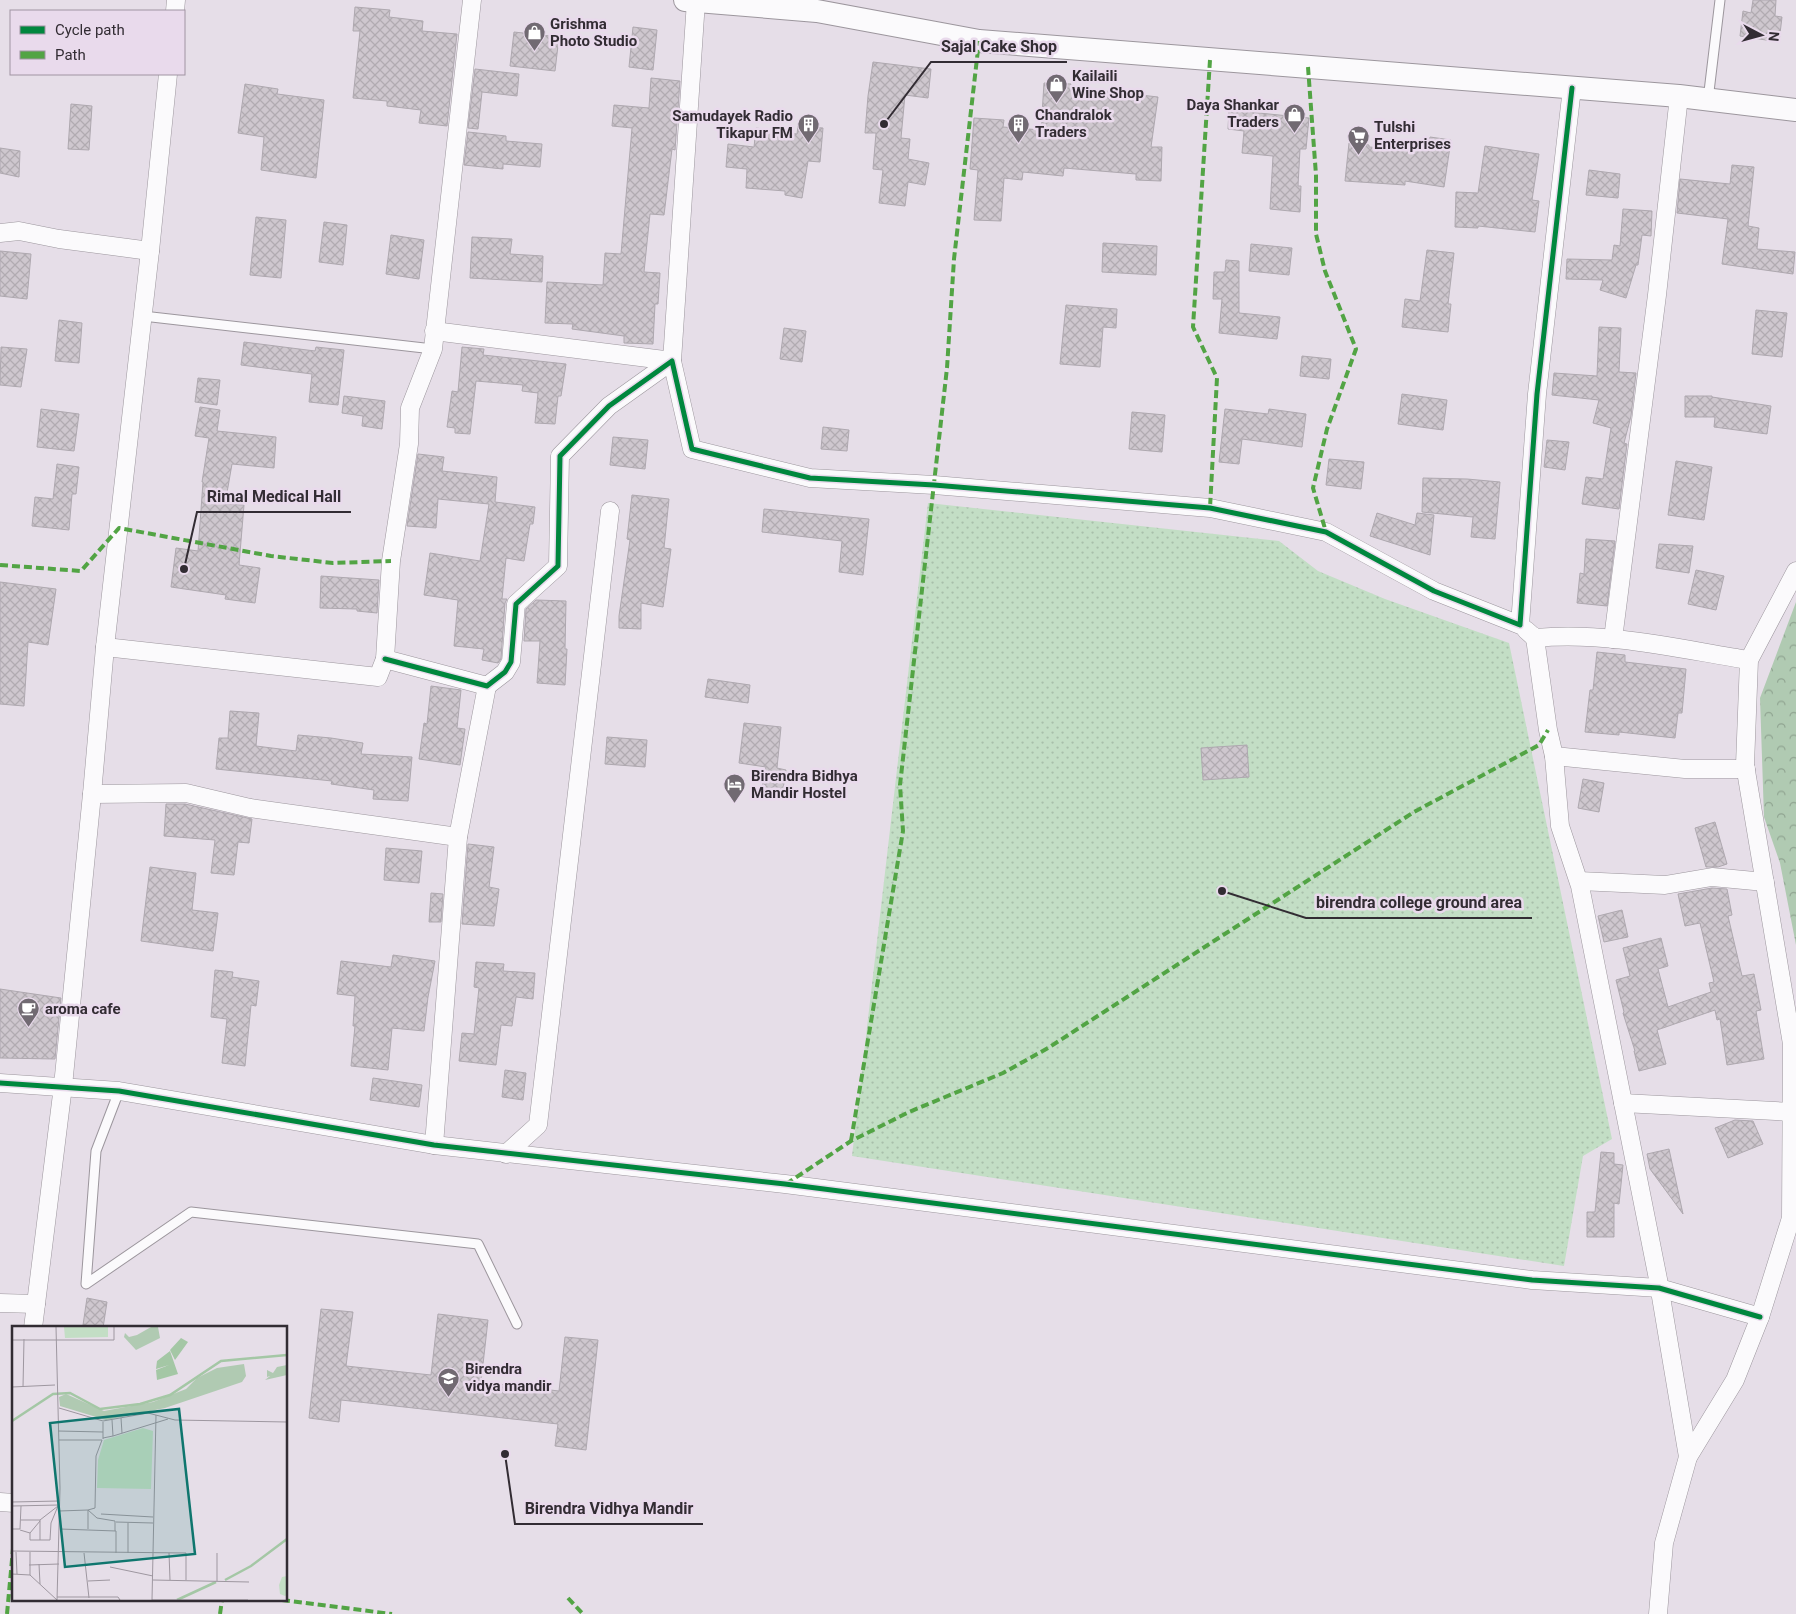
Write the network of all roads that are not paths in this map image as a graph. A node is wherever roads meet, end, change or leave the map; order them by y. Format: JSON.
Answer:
{"nodes":[{"id":1,"x":472,"y":0,"type":"edge"},
{"id":2,"x":690,"y":0,"type":"edge"},
{"id":3,"x":1720,"y":0,"type":"edge"},
{"id":4,"x":771,"y":2,"type":"edge"},
{"id":5,"x":818,"y":6,"type":"edge"},
{"id":6,"x":168,"y":75,"type":"edge"},
{"id":7,"x":1572,"y":88,"type":"junction"},
{"id":8,"x":1679,"y":96,"type":"junction"},
{"id":9,"x":1708,"y":100,"type":"junction"},
{"id":10,"x":1796,"y":110,"type":"edge"},
{"id":11,"x":0,"y":234,"type":"edge"},
{"id":12,"x":150,"y":251,"type":"junction"},
{"id":13,"x":143,"y":316,"type":"junction"},
{"id":14,"x":434,"y":331,"type":"junction"},
{"id":15,"x":432,"y":349,"type":"junction"},
{"id":16,"x":672,"y":361,"type":"junction"},
{"id":17,"x":610,"y":511,"type":"dead end"},
{"id":18,"x":1796,"y":571,"type":"edge"},
{"id":19,"x":1520,"y":625,"type":"junction"},
{"id":20,"x":1535,"y":638,"type":"junction"},
{"id":21,"x":1613,"y":638,"type":"junction"},
{"id":22,"x":105,"y":646,"type":"junction"},
{"id":23,"x":385,"y":658,"type":"junction"},
{"id":24,"x":1749,"y":660,"type":"junction"},
{"id":25,"x":487,"y":686,"type":"junction"},
{"id":26,"x":1554,"y":756,"type":"junction"},
{"id":27,"x":1746,"y":769,"type":"junction"},
{"id":28,"x":92,"y":794,"type":"junction"},
{"id":29,"x":458,"y":837,"type":"junction"},
{"id":30,"x":1579,"y":881,"type":"junction"},
{"id":31,"x":1765,"y":882,"type":"junction"},
{"id":32,"x":0,"y":1083,"type":"edge"},
{"id":33,"x":63,"y":1086,"type":"junction"},
{"id":34,"x":119,"y":1091,"type":"junction"},
{"id":35,"x":1623,"y":1103,"type":"junction"},
{"id":36,"x":1792,"y":1112,"type":"junction"},
{"id":37,"x":434,"y":1145,"type":"junction"},
{"id":38,"x":506,"y":1154,"type":"junction"},
{"id":39,"x":1659,"y":1288,"type":"junction"},
{"id":40,"x":0,"y":1303,"type":"edge"},
{"id":41,"x":36,"y":1304,"type":"junction"},
{"id":42,"x":1760,"y":1317,"type":"junction"},
{"id":43,"x":517,"y":1324,"type":"dead end"},
{"id":44,"x":33,"y":1326,"type":"edge"},
{"id":45,"x":1688,"y":1457,"type":"junction"},
{"id":46,"x":1658,"y":1614,"type":"edge"}],
"edges":[{"from":1,"to":14,"type":"street"},
{"from":2,"to":4,"type":"street"},
{"from":2,"to":16,"type":"street"},
{"from":3,"to":9,"type":"lane"},
{"from":4,"to":5,"type":"street"},
{"from":5,"to":7,"type":"street"},
{"from":6,"to":12,"type":"street"},
{"from":7,"to":8,"type":"street"},
{"from":7,"to":19,"type":"street"},
{"from":8,"to":9,"type":"street"},
{"from":8,"to":21,"type":"street"},
{"from":9,"to":10,"type":"street"},
{"from":11,"to":12,"type":"street"},
{"from":12,"to":13,"type":"street"},
{"from":13,"to":15,"type":"lane"},
{"from":13,"to":22,"type":"street"},
{"from":14,"to":15,"type":"street"},
{"from":14,"to":16,"type":"street"},
{"from":15,"to":23,"type":"street"},
{"from":16,"to":19,"type":"street"},
{"from":16,"to":25,"type":"street"},
{"from":17,"to":38,"type":"street"},
{"from":18,"to":24,"type":"street"},
{"from":19,"to":20,"type":"street"},
{"from":20,"to":21,"type":"street"},
{"from":20,"to":26,"type":"street"},
{"from":21,"to":24,"type":"street"},
{"from":22,"to":23,"type":"street"},
{"from":22,"to":28,"type":"street"},
{"from":23,"to":25,"type":"street"},
{"from":24,"to":27,"type":"street"},
{"from":25,"to":29,"type":"street"},
{"from":26,"to":27,"type":"street"},
{"from":26,"to":30,"type":"street"},
{"from":27,"to":31,"type":"street"},
{"from":28,"to":29,"type":"street"},
{"from":28,"to":33,"type":"street"},
{"from":29,"to":37,"type":"street"},
{"from":30,"to":31,"type":"street"},
{"from":30,"to":35,"type":"street"},
{"from":31,"to":36,"type":"street"},
{"from":32,"to":33,"type":"street"},
{"from":33,"to":34,"type":"street"},
{"from":33,"to":41,"type":"street"},
{"from":34,"to":37,"type":"street"},
{"from":34,"to":43,"type":"lane"},
{"from":35,"to":36,"type":"street"},
{"from":35,"to":39,"type":"street"},
{"from":36,"to":42,"type":"street"},
{"from":37,"to":38,"type":"street"},
{"from":38,"to":39,"type":"street"},
{"from":39,"to":42,"type":"street"},
{"from":39,"to":45,"type":"street"},
{"from":40,"to":41,"type":"street"},
{"from":41,"to":44,"type":"street"},
{"from":42,"to":45,"type":"street"},
{"from":45,"to":46,"type":"street"}]}
